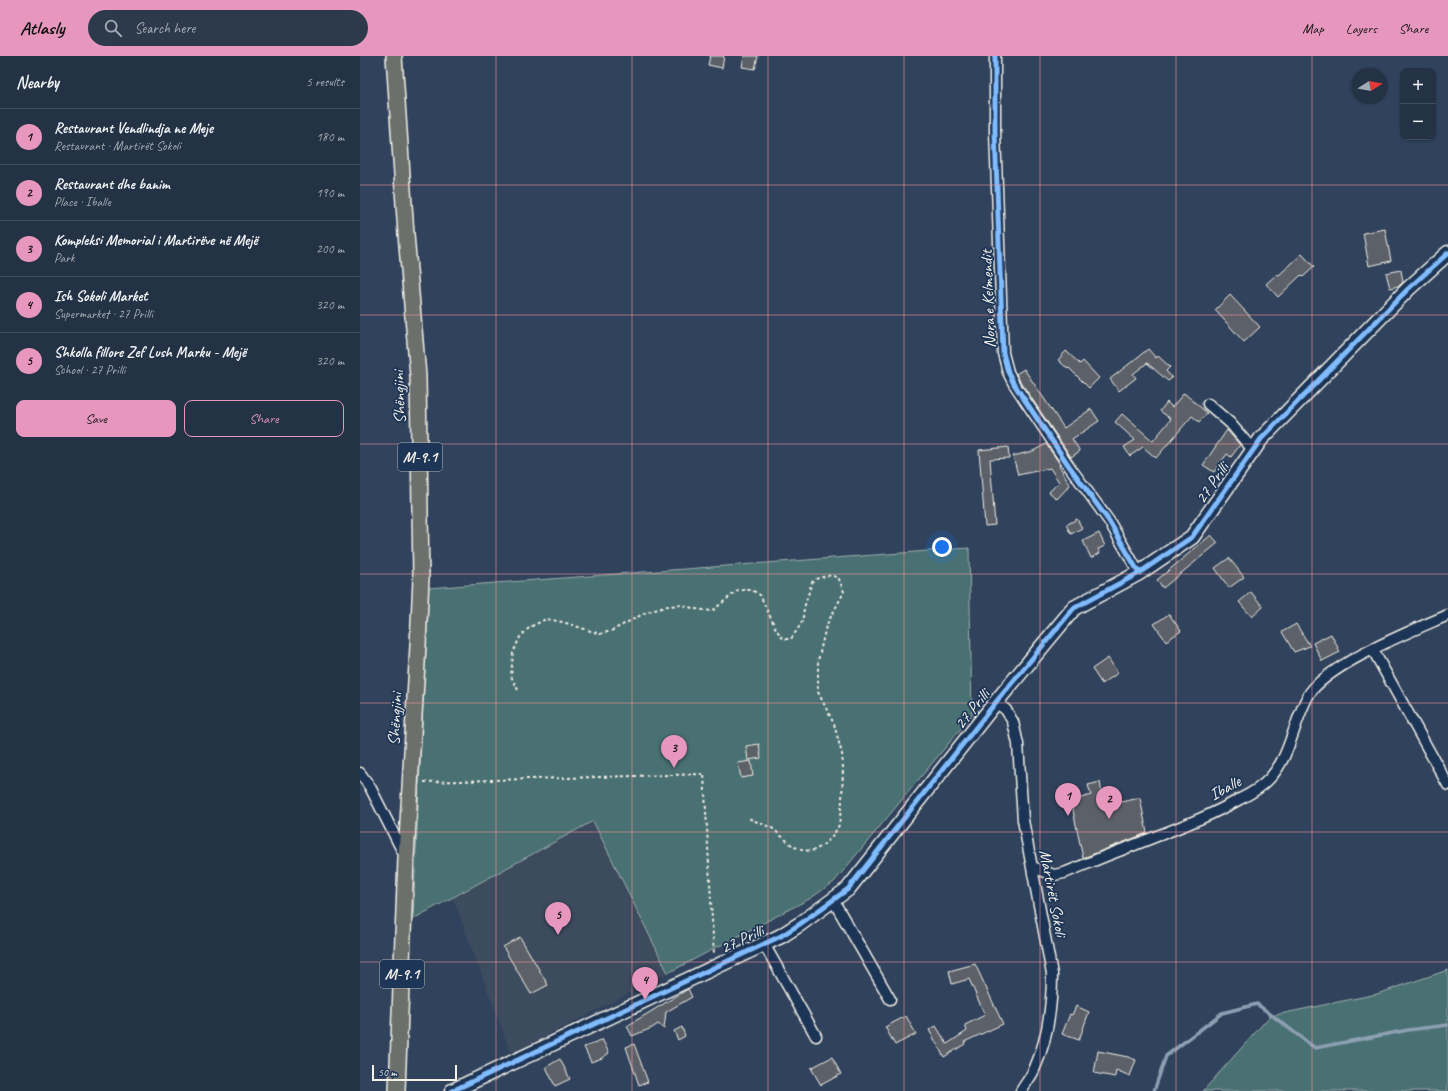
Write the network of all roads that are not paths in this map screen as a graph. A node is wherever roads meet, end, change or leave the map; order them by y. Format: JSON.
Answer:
{"nodes":[{"id":1,"x":394,"y":56,"type":"edge"},
{"id":2,"x":995,"y":56,"type":"edge"},
{"id":3,"x":1448,"y":253,"type":"edge"},
{"id":4,"x":1208,"y":404,"type":"dead end"},
{"id":5,"x":1253,"y":450,"type":"junction"},
{"id":6,"x":1139,"y":573,"type":"junction"},
{"id":7,"x":1448,"y":615,"type":"edge"},
{"id":8,"x":1373,"y":650,"type":"junction"},
{"id":9,"x":996,"y":702,"type":"junction"},
{"id":10,"x":360,"y":773,"type":"edge"},
{"id":11,"x":1448,"y":785,"type":"edge"},
{"id":12,"x":406,"y":858,"type":"junction"},
{"id":13,"x":1032,"y":867,"type":"junction"},
{"id":14,"x":833,"y":900,"type":"junction"},
{"id":15,"x":764,"y":944,"type":"junction"},
{"id":16,"x":890,"y":999,"type":"dead end"},
{"id":17,"x":816,"y":1036,"type":"dead end"},
{"id":18,"x":397,"y":1091,"type":"edge"},
{"id":19,"x":452,"y":1091,"type":"edge"},
{"id":20,"x":1021,"y":1091,"type":"edge"}],
"edges":[{"from":1,"to":12,"type":"main road","name":"Shëngjini","number":"M-9.1"},
{"from":2,"to":6,"type":"street","name":"Nora e Kelmendit"},
{"from":3,"to":5,"type":"street","name":"27 Prilli"},
{"from":4,"to":5,"type":"street"},
{"from":5,"to":6,"type":"street","name":"27 Prilli"},
{"from":6,"to":9,"type":"street","name":"27 Prilli"},
{"from":7,"to":8,"type":"street","name":"Iballe"},
{"from":8,"to":11,"type":"street"},
{"from":8,"to":13,"type":"street","name":"Iballe"},
{"from":9,"to":13,"type":"street","name":"Martirët Sokoli"},
{"from":9,"to":14,"type":"street","name":"27 Prilli"},
{"from":10,"to":12,"type":"street"},
{"from":12,"to":18,"type":"main road","number":"M-9.1"},
{"from":13,"to":20,"type":"street","name":"Martirët Sokoli"},
{"from":14,"to":15,"type":"street","name":"27 Prilli"},
{"from":14,"to":16,"type":"street"},
{"from":15,"to":17,"type":"street"},
{"from":15,"to":19,"type":"street","name":"27 Prilli"}]}
